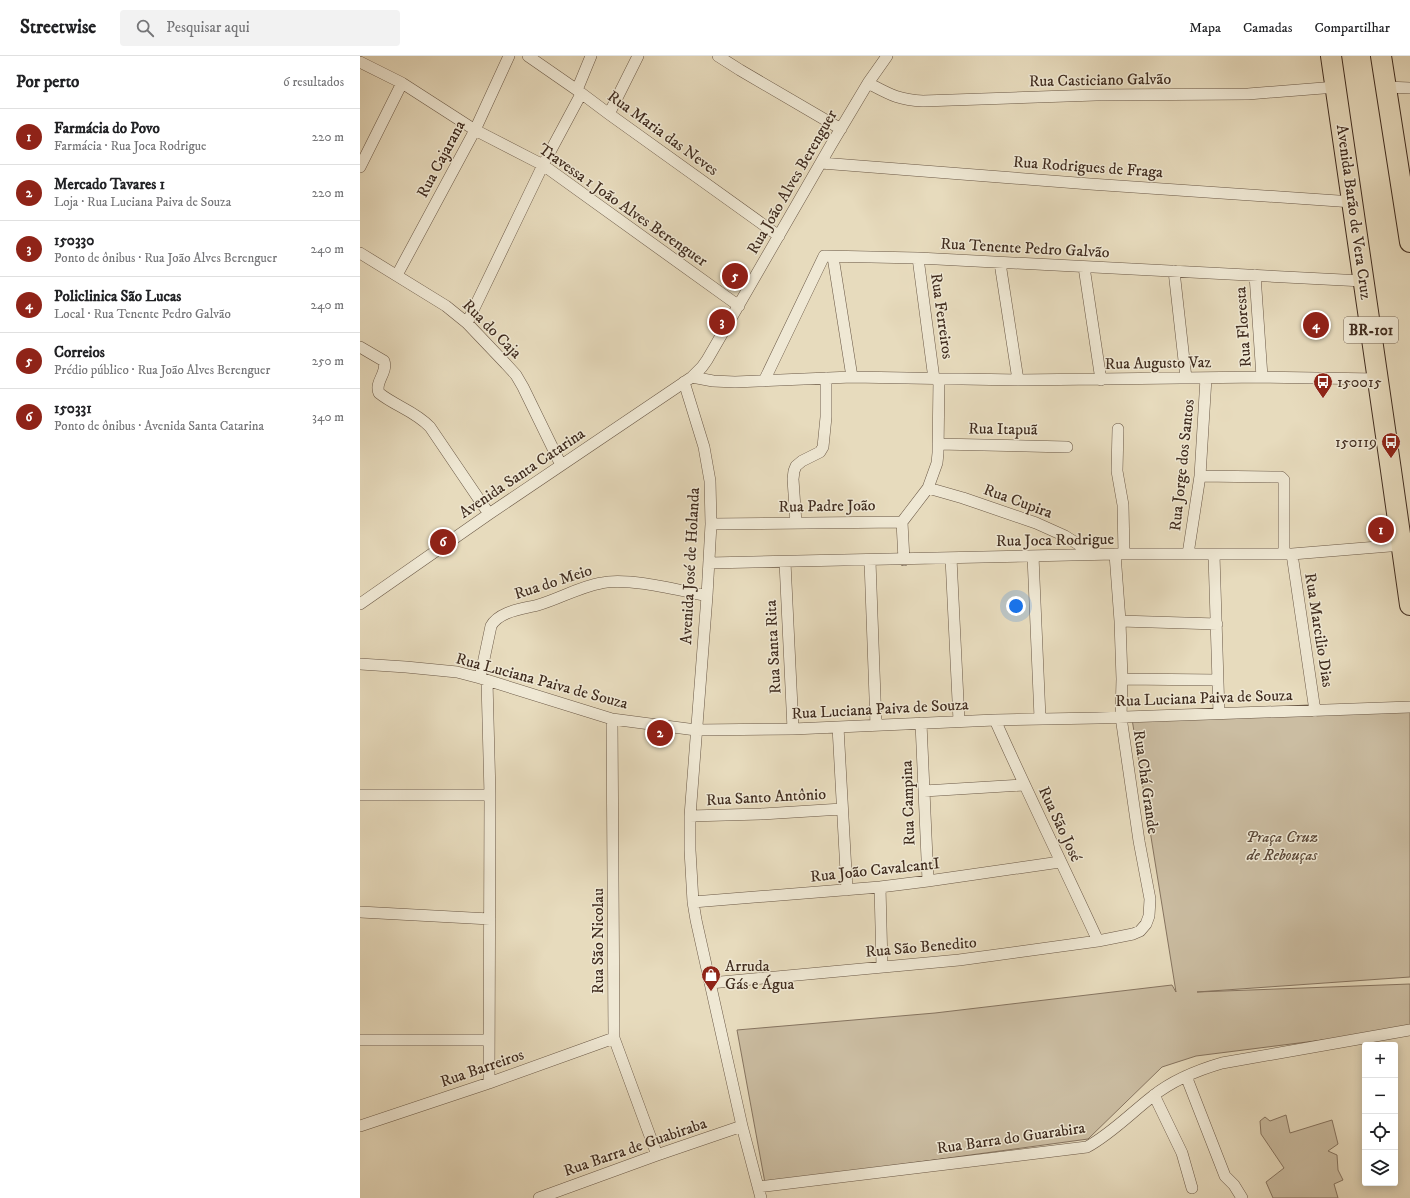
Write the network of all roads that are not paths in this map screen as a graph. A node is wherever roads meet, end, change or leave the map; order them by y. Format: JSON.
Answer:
{"nodes":[{"id":1,"x":508,"y":56,"type":"edge"},
{"id":2,"x":528,"y":56,"type":"edge"},
{"id":3,"x":591,"y":56,"type":"edge"},
{"id":4,"x":638,"y":56,"type":"edge"},
{"id":5,"x":718,"y":56,"type":"edge"},
{"id":6,"x":887,"y":56,"type":"edge"},
{"id":7,"x":1331,"y":56,"type":"edge"},
{"id":8,"x":1381,"y":56,"type":"edge"},
{"id":9,"x":360,"y":62,"type":"edge"},
{"id":10,"x":402,"y":83,"type":"junction"},
{"id":11,"x":868,"y":83,"type":"junction"},
{"id":12,"x":1336,"y":87,"type":"junction"},
{"id":13,"x":1386,"y":87,"type":"junction"},
{"id":14,"x":1410,"y":88,"type":"edge"},
{"id":15,"x":579,"y":92,"type":"junction"},
{"id":16,"x":609,"y":114,"type":"junction"},
{"id":17,"x":841,"y":129,"type":"junction"},
{"id":18,"x":475,"y":130,"type":"junction"},
{"id":19,"x":821,"y":163,"type":"junction"},
{"id":20,"x":543,"y":165,"type":"junction"},
{"id":21,"x":360,"y":167,"type":"edge"},
{"id":22,"x":1406,"y":194,"type":"edge"},
{"id":23,"x":1353,"y":202,"type":"junction"},
{"id":24,"x":779,"y":236,"type":"junction"},
{"id":25,"x":1410,"y":242,"type":"edge"},
{"id":26,"x":360,"y":253,"type":"edge"},
{"id":27,"x":833,"y":257,"type":"junction"},
{"id":28,"x":918,"y":258,"type":"junction"},
{"id":29,"x":1000,"y":263,"type":"junction"},
{"id":30,"x":1084,"y":266,"type":"junction"},
{"id":31,"x":1174,"y":271,"type":"junction"},
{"id":32,"x":397,"y":275,"type":"junction"},
{"id":33,"x":1255,"y":275,"type":"junction"},
{"id":34,"x":1363,"y":281,"type":"junction"},
{"id":35,"x":739,"y":306,"type":"junction"},
{"id":36,"x":467,"y":323,"type":"junction"},
{"id":37,"x":360,"y":346,"type":"edge"},
{"id":38,"x":852,"y":377,"type":"junction"},
{"id":39,"x":1262,"y":377,"type":"junction"},
{"id":40,"x":826,"y":378,"type":"junction"},
{"id":41,"x":1186,"y":378,"type":"junction"},
{"id":42,"x":1206,"y":378,"type":"junction"},
{"id":43,"x":937,"y":379,"type":"junction"},
{"id":44,"x":1377,"y":379,"type":"junction"},
{"id":45,"x":688,"y":380,"type":"junction"},
{"id":46,"x":1018,"y":380,"type":"junction"},
{"id":47,"x":1101,"y":380,"type":"junction"},
{"id":48,"x":764,"y":381,"type":"junction"},
{"id":49,"x":1118,"y":429,"type":"dead end"},
{"id":50,"x":938,"y":444,"type":"junction"},
{"id":51,"x":1067,"y":447,"type":"dead end"},
{"id":52,"x":561,"y":465,"type":"junction"},
{"id":53,"x":1200,"y":476,"type":"junction"},
{"id":54,"x":928,"y":488,"type":"junction"},
{"id":55,"x":489,"y":514,"type":"junction"},
{"id":56,"x":902,"y":522,"type":"junction"},
{"id":57,"x":796,"y":523,"type":"junction"},
{"id":58,"x":711,"y":524,"type":"junction"},
{"id":59,"x":1402,"y":545,"type":"junction"},
{"id":60,"x":1094,"y":554,"type":"junction"},
{"id":61,"x":1120,"y":554,"type":"junction"},
{"id":62,"x":1188,"y":554,"type":"junction"},
{"id":63,"x":1288,"y":554,"type":"junction"},
{"id":64,"x":1214,"y":555,"type":"junction"},
{"id":65,"x":1033,"y":556,"type":"junction"},
{"id":66,"x":951,"y":558,"type":"junction"},
{"id":67,"x":870,"y":560,"type":"junction"},
{"id":68,"x":904,"y":560,"type":"junction"},
{"id":69,"x":785,"y":562,"type":"junction"},
{"id":70,"x":708,"y":563,"type":"junction"},
{"id":71,"x":707,"y":596,"type":"junction"},
{"id":72,"x":360,"y":604,"type":"edge"},
{"id":73,"x":1410,"y":605,"type":"edge"},
{"id":74,"x":1120,"y":621,"type":"junction"},
{"id":75,"x":1217,"y":624,"type":"junction"},
{"id":76,"x":360,"y":664,"type":"edge"},
{"id":77,"x":1122,"y":679,"type":"junction"},
{"id":78,"x":484,"y":680,"type":"junction"},
{"id":79,"x":1218,"y":680,"type":"junction"},
{"id":80,"x":1410,"y":707,"type":"edge"},
{"id":81,"x":1316,"y":711,"type":"junction"},
{"id":82,"x":1219,"y":714,"type":"junction"},
{"id":83,"x":1121,"y":717,"type":"junction"},
{"id":84,"x":1040,"y":718,"type":"junction"},
{"id":85,"x":612,"y":720,"type":"junction"},
{"id":86,"x":994,"y":720,"type":"junction"},
{"id":87,"x":959,"y":721,"type":"junction"},
{"id":88,"x":921,"y":723,"type":"junction"},
{"id":89,"x":876,"y":725,"type":"junction"},
{"id":90,"x":838,"y":727,"type":"junction"},
{"id":91,"x":793,"y":729,"type":"junction"},
{"id":92,"x":696,"y":730,"type":"junction"},
{"id":93,"x":1024,"y":785,"type":"junction"},
{"id":94,"x":924,"y":791,"type":"junction"},
{"id":95,"x":360,"y":795,"type":"edge"},
{"id":96,"x":490,"y":795,"type":"junction"},
{"id":97,"x":842,"y":809,"type":"junction"},
{"id":98,"x":690,"y":816,"type":"junction"},
{"id":99,"x":1060,"y":862,"type":"junction"},
{"id":100,"x":928,"y":881,"type":"junction"},
{"id":101,"x":880,"y":887,"type":"junction"},
{"id":102,"x":847,"y":890,"type":"junction"},
{"id":103,"x":693,"y":902,"type":"junction"},
{"id":104,"x":360,"y":912,"type":"edge"},
{"id":105,"x":490,"y":919,"type":"junction"},
{"id":106,"x":1133,"y":934,"type":"joint"},
{"id":107,"x":1098,"y":941,"type":"junction"},
{"id":108,"x":882,"y":966,"type":"junction"},
{"id":109,"x":710,"y":983,"type":"junction"},
{"id":110,"x":1410,"y":1030,"type":"edge"},
{"id":111,"x":614,"y":1038,"type":"junction"},
{"id":112,"x":360,"y":1040,"type":"edge"},
{"id":113,"x":489,"y":1040,"type":"junction"},
{"id":114,"x":1186,"y":1076,"type":"junction"},
{"id":115,"x":489,"y":1083,"type":"junction"},
{"id":116,"x":1154,"y":1095,"type":"junction"},
{"id":117,"x":360,"y":1126,"type":"edge"},
{"id":118,"x":742,"y":1126,"type":"junction"},
{"id":119,"x":657,"y":1155,"type":"junction"},
{"id":120,"x":1192,"y":1188,"type":"dead end"},
{"id":121,"x":760,"y":1192,"type":"edge"},
{"id":122,"x":538,"y":1198,"type":"edge"},
{"id":123,"x":1242,"y":1198,"type":"edge"}],
"edges":[{"from":1,"to":18,"type":"street","name":"Rua Cajarana"},
{"from":2,"to":15,"type":"street","name":"Rua Maria das Neves"},
{"from":3,"to":15,"type":"street"},
{"from":4,"to":16,"type":"street"},
{"from":5,"to":17,"type":"street"},
{"from":6,"to":11,"type":"street","name":"Rua João Alves Berenguer"},
{"from":7,"to":12,"type":"highway","name":"Avenida Barão de Vera Cruz","number":"BR-101"},
{"from":8,"to":13,"type":"highway"},
{"from":9,"to":10,"type":"street","name":"Travessa 1 João Alves Berenguer"},
{"from":10,"to":18,"type":"street","name":"Travessa 1 João Alves Berenguer"},
{"from":10,"to":21,"type":"street"},
{"from":11,"to":12,"type":"street","name":"Rua Casticiano Galvão"},
{"from":11,"to":17,"type":"street","name":"Rua João Alves Berenguer"},
{"from":12,"to":23,"type":"highway","name":"Avenida Barão de Vera Cruz","number":"BR-101"},
{"from":13,"to":14,"type":"street"},
{"from":13,"to":22,"type":"highway"},
{"from":15,"to":16,"type":"street","name":"Rua Maria das Neves"},
{"from":15,"to":20,"type":"street"},
{"from":16,"to":24,"type":"street","name":"Rua Maria das Neves"},
{"from":17,"to":19,"type":"street","name":"Rua João Alves Berenguer"},
{"from":18,"to":20,"type":"street","name":"Travessa 1 João Alves Berenguer"},
{"from":18,"to":32,"type":"street","name":"Rua Cajarana"},
{"from":19,"to":23,"type":"street","name":"Rua Rodrigues de Fraga"},
{"from":19,"to":24,"type":"street","name":"Rua João Alves Berenguer"},
{"from":20,"to":35,"type":"street","name":"Travessa 1 João Alves Berenguer"},
{"from":20,"to":36,"type":"street"},
{"from":22,"to":25,"type":"highway"},
{"from":23,"to":34,"type":"highway","name":"Avenida Barão de Vera Cruz","number":"BR-101"},
{"from":24,"to":35,"type":"street","name":"Rua João Alves Berenguer"},
{"from":26,"to":32,"type":"street","name":"Rua do Caja"},
{"from":27,"to":28,"type":"street","name":"Rua Tenente Pedro Galvão"},
{"from":27,"to":38,"type":"street"},
{"from":27,"to":48,"type":"street"},
{"from":28,"to":29,"type":"street","name":"Rua Tenente Pedro Galvão"},
{"from":28,"to":43,"type":"street","name":"Rua Ferreiros"},
{"from":29,"to":30,"type":"street","name":"Rua Tenente Pedro Galvão"},
{"from":29,"to":46,"type":"street"},
{"from":30,"to":31,"type":"street","name":"Rua Tenente Pedro Galvão"},
{"from":30,"to":47,"type":"street"},
{"from":31,"to":33,"type":"street","name":"Rua Tenente Pedro Galvão"},
{"from":31,"to":41,"type":"street"},
{"from":32,"to":36,"type":"street","name":"Rua do Caja"},
{"from":33,"to":34,"type":"street","name":"Rua Tenente Pedro Galvão"},
{"from":33,"to":39,"type":"street","name":"Rua Floresta"},
{"from":34,"to":44,"type":"highway","name":"Avenida Barão de Vera Cruz","number":"BR-101"},
{"from":35,"to":45,"type":"street","name":"Rua João Alves Berenguer"},
{"from":36,"to":52,"type":"street","name":"Rua do Caja"},
{"from":37,"to":55,"type":"street"},
{"from":38,"to":40,"type":"street","name":"Rua Augusto Vaz"},
{"from":38,"to":43,"type":"street","name":"Rua Augusto Vaz"},
{"from":39,"to":42,"type":"street","name":"Rua Augusto Vaz"},
{"from":39,"to":44,"type":"street","name":"Rua Augusto Vaz"},
{"from":40,"to":48,"type":"street","name":"Rua Augusto Vaz"},
{"from":40,"to":57,"type":"street"},
{"from":41,"to":42,"type":"street","name":"Rua Augusto Vaz"},
{"from":41,"to":47,"type":"street","name":"Rua Augusto Vaz"},
{"from":42,"to":53,"type":"street","name":"Rua Jorge dos Santos"},
{"from":43,"to":46,"type":"street","name":"Rua Augusto Vaz"},
{"from":43,"to":50,"type":"street","name":"Rua Ferreiros"},
{"from":44,"to":59,"type":"highway","name":"Avenida Barão de Vera Cruz","number":"BR-101"},
{"from":45,"to":48,"type":"street","name":"Rua Augusto Vaz"},
{"from":45,"to":52,"type":"street","name":"Avenida Santa Catarina"},
{"from":45,"to":58,"type":"street","name":"Avenida José de Holanda"},
{"from":46,"to":47,"type":"street","name":"Rua Augusto Vaz"},
{"from":49,"to":61,"type":"street","name":"Rua Chá Grande"},
{"from":50,"to":51,"type":"street","name":"Rua Itapuã"},
{"from":50,"to":54,"type":"street","name":"Rua Ferreiros"},
{"from":52,"to":55,"type":"street","name":"Avenida Santa Catarina"},
{"from":53,"to":62,"type":"street","name":"Rua Jorge dos Santos"},
{"from":53,"to":63,"type":"street","name":"Rua Marcilio Dias"},
{"from":54,"to":56,"type":"street"},
{"from":54,"to":60,"type":"street","name":"Rua Cupira"},
{"from":55,"to":72,"type":"street","name":"Avenida Santa Catarina"},
{"from":56,"to":57,"type":"street","name":"Rua Padre João"},
{"from":56,"to":68,"type":"street"},
{"from":57,"to":58,"type":"street","name":"Rua Padre João"},
{"from":58,"to":70,"type":"street","name":"Avenida José de Holanda"},
{"from":59,"to":63,"type":"street","name":"Rua Joca Rodrigue"},
{"from":59,"to":73,"type":"highway","name":"Avenida Barão de Vera Cruz","number":"BR-101"},
{"from":60,"to":61,"type":"street","name":"Rua Joca Rodrigue"},
{"from":60,"to":65,"type":"street","name":"Rua Joca Rodrigue"},
{"from":61,"to":62,"type":"street","name":"Rua Joca Rodrigue"},
{"from":61,"to":74,"type":"street","name":"Rua Chá Grande"},
{"from":62,"to":64,"type":"street","name":"Rua Joca Rodrigue"},
{"from":63,"to":64,"type":"street","name":"Rua Joca Rodrigue"},
{"from":63,"to":81,"type":"street","name":"Rua Marcilio Dias"},
{"from":64,"to":75,"type":"street"},
{"from":65,"to":66,"type":"street","name":"Rua Joca Rodrigue"},
{"from":65,"to":84,"type":"street"},
{"from":66,"to":68,"type":"street","name":"Rua Joca Rodrigue"},
{"from":66,"to":87,"type":"street"},
{"from":67,"to":68,"type":"street","name":"Rua Joca Rodrigue"},
{"from":67,"to":69,"type":"street","name":"Rua Joca Rodrigue"},
{"from":67,"to":89,"type":"street"},
{"from":69,"to":70,"type":"street","name":"Rua Joca Rodrigue"},
{"from":69,"to":91,"type":"street","name":"Rua Santa Rita"},
{"from":70,"to":71,"type":"street","name":"Avenida José de Holanda"},
{"from":71,"to":78,"type":"street","name":"Rua do Meio"},
{"from":71,"to":92,"type":"street","name":"Avenida José de Holanda"},
{"from":74,"to":75,"type":"street"},
{"from":74,"to":77,"type":"street","name":"Rua Chá Grande"},
{"from":75,"to":79,"type":"street"},
{"from":76,"to":78,"type":"street","name":"Rua Luciana Paiva de Souza"},
{"from":77,"to":79,"type":"street"},
{"from":77,"to":83,"type":"street","name":"Rua Chá Grande"},
{"from":78,"to":85,"type":"street","name":"Rua Luciana Paiva de Souza"},
{"from":78,"to":96,"type":"street"},
{"from":79,"to":82,"type":"street"},
{"from":80,"to":81,"type":"street","name":"Rua Luciana Paiva de Souza"},
{"from":81,"to":82,"type":"street","name":"Rua Luciana Paiva de Souza"},
{"from":82,"to":83,"type":"street","name":"Rua Luciana Paiva de Souza"},
{"from":83,"to":84,"type":"street","name":"Rua Luciana Paiva de Souza"},
{"from":83,"to":106,"type":"street","name":"Rua Chá Grande"},
{"from":84,"to":86,"type":"street","name":"Rua Luciana Paiva de Souza"},
{"from":85,"to":92,"type":"street","name":"Rua Luciana Paiva de Souza"},
{"from":85,"to":111,"type":"street","name":"Rua São Nicolau"},
{"from":86,"to":87,"type":"street","name":"Rua Luciana Paiva de Souza"},
{"from":86,"to":93,"type":"street","name":"Rua São José"},
{"from":87,"to":88,"type":"street","name":"Rua Luciana Paiva de Souza"},
{"from":88,"to":89,"type":"street","name":"Rua Luciana Paiva de Souza"},
{"from":88,"to":94,"type":"street","name":"Rua Campina"},
{"from":89,"to":90,"type":"street","name":"Rua Luciana Paiva de Souza"},
{"from":90,"to":91,"type":"street","name":"Rua Luciana Paiva de Souza"},
{"from":90,"to":97,"type":"street"},
{"from":91,"to":92,"type":"street","name":"Rua Luciana Paiva de Souza"},
{"from":92,"to":98,"type":"street","name":"Avenida José de Holanda"},
{"from":93,"to":94,"type":"street"},
{"from":93,"to":99,"type":"street","name":"Rua São José"},
{"from":94,"to":100,"type":"street","name":"Rua Campina"},
{"from":95,"to":96,"type":"street"},
{"from":96,"to":105,"type":"street"},
{"from":97,"to":98,"type":"street","name":"Rua Santo Antônio"},
{"from":97,"to":102,"type":"street"},
{"from":98,"to":103,"type":"street","name":"Avenida José de Holanda"},
{"from":99,"to":100,"type":"street","name":"Rua João CavalcantI"},
{"from":99,"to":107,"type":"street","name":"Rua São José"},
{"from":100,"to":101,"type":"street","name":"Rua João CavalcantI"},
{"from":101,"to":102,"type":"street","name":"Rua João CavalcantI"},
{"from":101,"to":108,"type":"street"},
{"from":102,"to":103,"type":"street","name":"Rua João CavalcantI"},
{"from":103,"to":109,"type":"street","name":"Avenida José de Holanda"},
{"from":104,"to":105,"type":"street"},
{"from":105,"to":113,"type":"street"},
{"from":106,"to":107,"type":"street","name":"Rua São Benedito"},
{"from":107,"to":108,"type":"street","name":"Rua São Benedito"},
{"from":108,"to":109,"type":"street","name":"Rua São Benedito"},
{"from":109,"to":118,"type":"street","name":"Avenida José de Holanda"},
{"from":110,"to":114,"type":"street","name":"Rua Barra do Guarabira"},
{"from":111,"to":115,"type":"street","name":"Rua Barreiros"},
{"from":111,"to":119,"type":"street","name":"Rua São Nicolau"},
{"from":112,"to":113,"type":"street"},
{"from":113,"to":115,"type":"street"},
{"from":114,"to":116,"type":"street","name":"Rua Barra do Guarabira"},
{"from":114,"to":123,"type":"street"},
{"from":115,"to":117,"type":"street","name":"Rua Barreiros"},
{"from":116,"to":120,"type":"street"},
{"from":116,"to":121,"type":"street","name":"Rua Barra do Guarabira"},
{"from":118,"to":119,"type":"street","name":"Rua Barra de Guabiraba"},
{"from":118,"to":121,"type":"street","name":"Avenida José de Holanda"},
{"from":119,"to":122,"type":"street","name":"Rua Barra de Guabiraba"}]}
